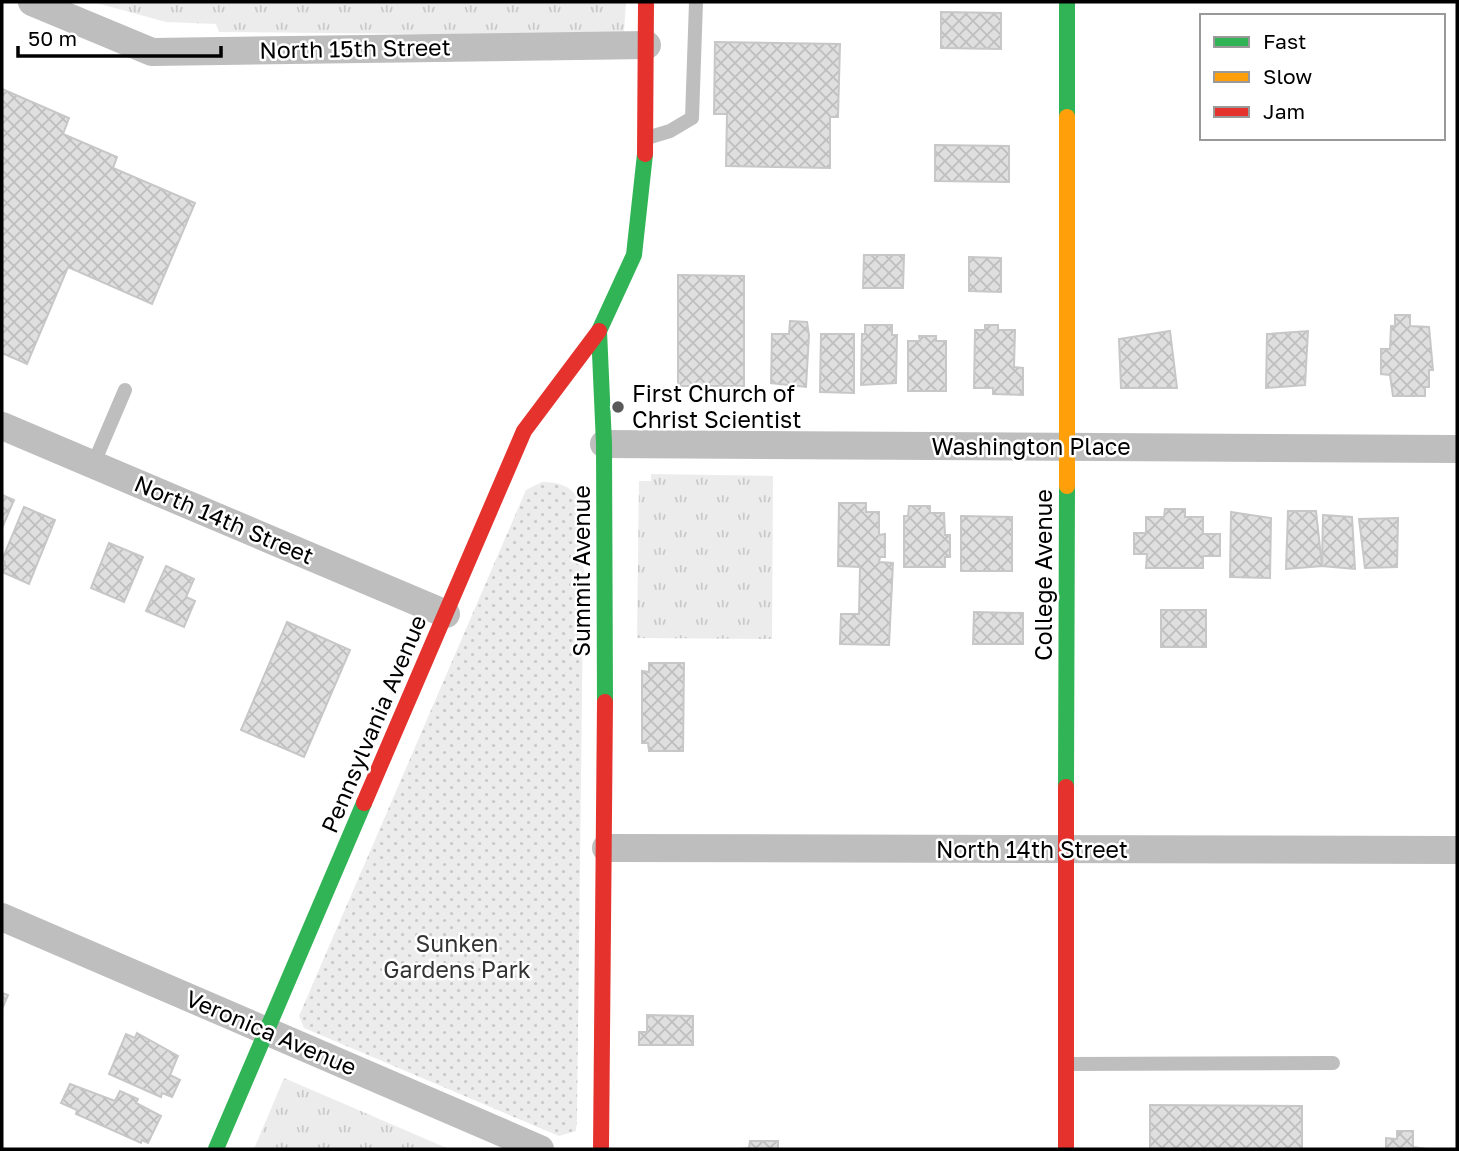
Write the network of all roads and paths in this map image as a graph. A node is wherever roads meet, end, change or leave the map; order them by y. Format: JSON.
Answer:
{"nodes":[{"id":1,"x":32,"y":2,"type":"edge"},
{"id":2,"x":646,"y":2,"type":"edge"},
{"id":3,"x":696,"y":2,"type":"edge"},
{"id":4,"x":1067,"y":2,"type":"edge"},
{"id":5,"x":647,"y":45,"type":"junction"},
{"id":6,"x":646,"y":139,"type":"junction"},
{"id":7,"x":599,"y":331,"type":"junction"},
{"id":8,"x":125,"y":390,"type":"dead end"},
{"id":9,"x":2,"y":426,"type":"edge"},
{"id":10,"x":604,"y":444,"type":"junction"},
{"id":11,"x":1067,"y":447,"type":"junction"},
{"id":12,"x":1457,"y":449,"type":"edge"},
{"id":13,"x":93,"y":465,"type":"junction"},
{"id":14,"x":446,"y":614,"type":"junction"},
{"id":15,"x":606,"y":848,"type":"junction"},
{"id":16,"x":1066,"y":850,"type":"junction"},
{"id":17,"x":1457,"y":850,"type":"edge"},
{"id":18,"x":2,"y":917,"type":"edge"},
{"id":19,"x":267,"y":1031,"type":"junction"},
{"id":20,"x":1333,"y":1063,"type":"dead end"},
{"id":21,"x":1066,"y":1064,"type":"junction"},
{"id":22,"x":216,"y":1149,"type":"edge"},
{"id":23,"x":540,"y":1149,"type":"edge"},
{"id":24,"x":601,"y":1149,"type":"edge"},
{"id":25,"x":1066,"y":1149,"type":"edge"}],
"edges":[{"from":1,"to":5,"type":"street","name":"North 15th Street"},
{"from":2,"to":5,"type":"street","name":"Summit Avenue"},
{"from":3,"to":6,"type":"lane"},
{"from":4,"to":11,"type":"street","name":"College Avenue"},
{"from":5,"to":6,"type":"street","name":"Summit Avenue"},
{"from":6,"to":7,"type":"street","name":"Summit Avenue"},
{"from":7,"to":10,"type":"street","name":"Summit Avenue"},
{"from":7,"to":14,"type":"street","name":"Pennsylvania Avenue"},
{"from":8,"to":13,"type":"lane"},
{"from":9,"to":13,"type":"street","name":"North 14th Street"},
{"from":10,"to":11,"type":"street","name":"Washington Place"},
{"from":10,"to":15,"type":"street","name":"Summit Avenue"},
{"from":11,"to":12,"type":"street","name":"Washington Place"},
{"from":11,"to":16,"type":"street","name":"College Avenue"},
{"from":13,"to":14,"type":"street","name":"North 14th Street"},
{"from":14,"to":19,"type":"street","name":"Pennsylvania Avenue"},
{"from":15,"to":16,"type":"street","name":"North 14th Street"},
{"from":15,"to":24,"type":"street","name":"Summit Avenue"},
{"from":16,"to":17,"type":"street","name":"North 14th Street"},
{"from":16,"to":21,"type":"street","name":"College Avenue"},
{"from":18,"to":19,"type":"street","name":"Veronica Avenue"},
{"from":19,"to":22,"type":"street","name":"Pennsylvania Avenue"},
{"from":19,"to":23,"type":"street","name":"Veronica Avenue"},
{"from":20,"to":21,"type":"lane"},
{"from":21,"to":25,"type":"street","name":"College Avenue"}]}
